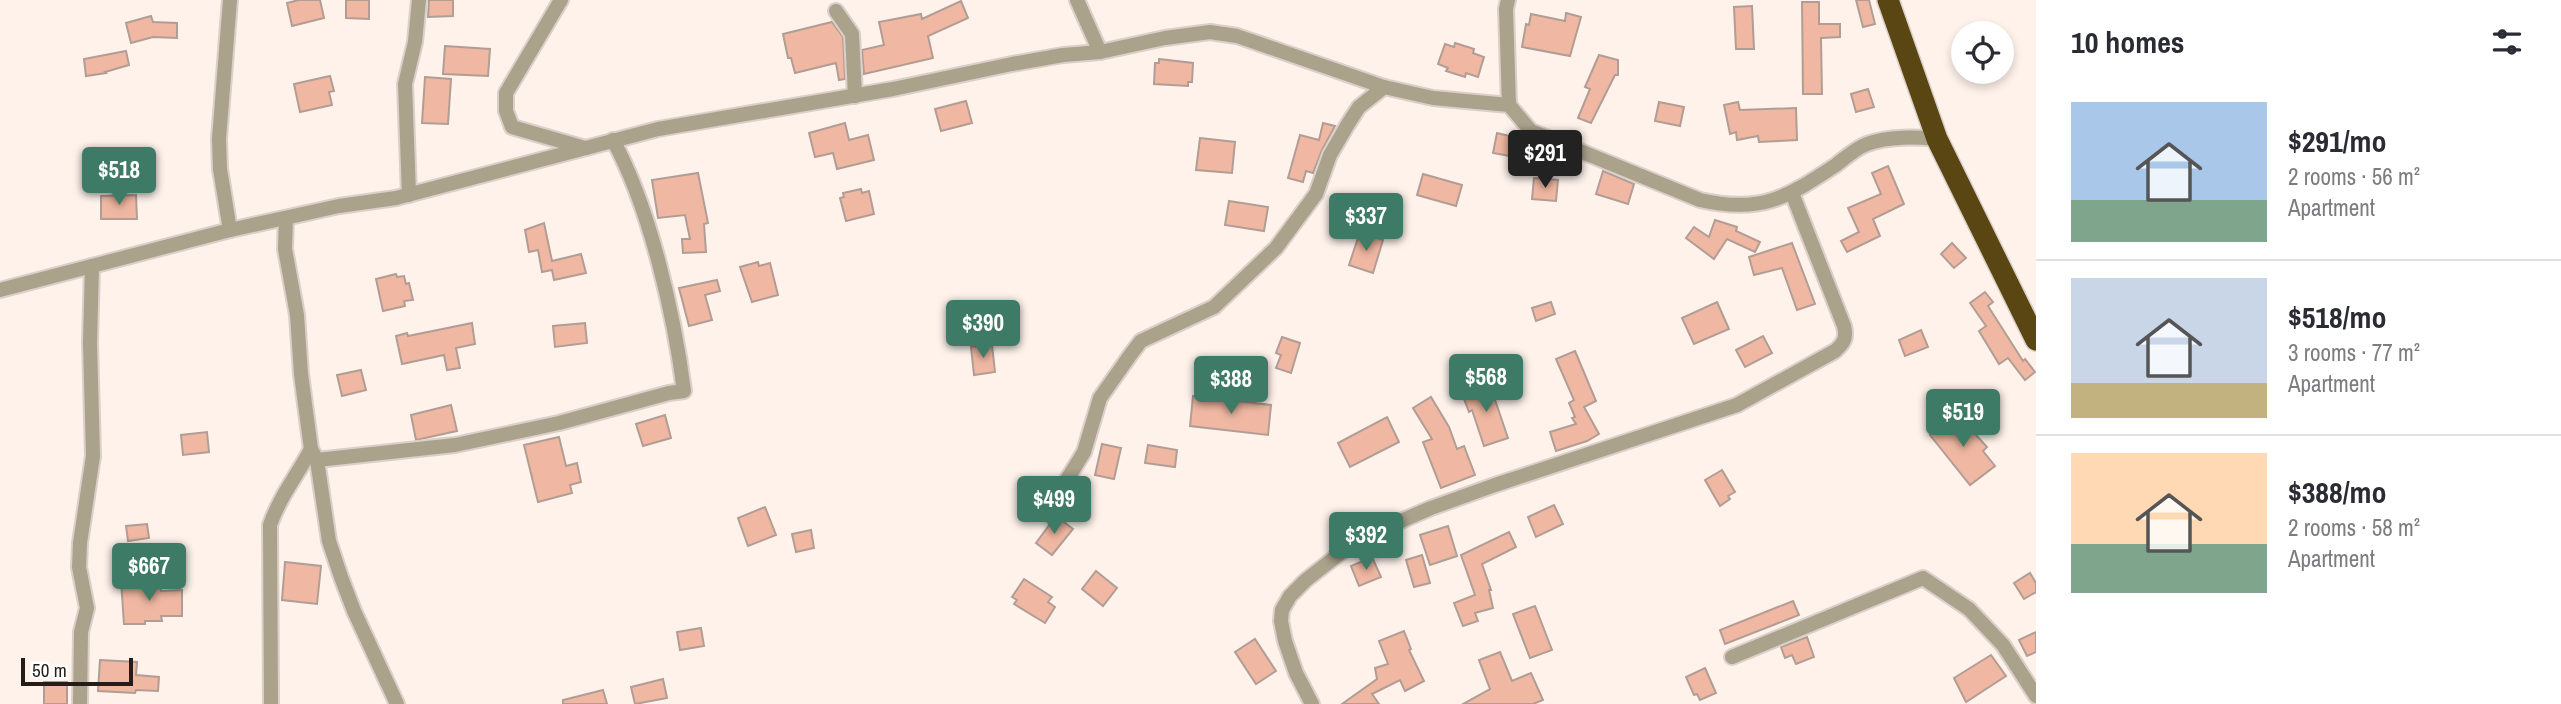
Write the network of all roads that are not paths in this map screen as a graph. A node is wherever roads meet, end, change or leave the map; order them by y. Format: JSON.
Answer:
{"nodes":[{"id":1,"x":230,"y":0,"type":"edge"},
{"id":2,"x":419,"y":0,"type":"edge"},
{"id":3,"x":561,"y":0,"type":"edge"},
{"id":4,"x":1077,"y":0,"type":"edge"},
{"id":5,"x":1508,"y":0,"type":"edge"},
{"id":6,"x":1888,"y":0,"type":"edge"},
{"id":7,"x":836,"y":11,"type":"dead end"},
{"id":8,"x":1100,"y":52,"type":"junction"},
{"id":9,"x":1384,"y":87,"type":"junction"},
{"id":10,"x":855,"y":96,"type":"junction"},
{"id":11,"x":1509,"y":106,"type":"junction"},
{"id":12,"x":1937,"y":139,"type":"junction"},
{"id":13,"x":613,"y":140,"type":"junction"},
{"id":14,"x":586,"y":148,"type":"junction"},
{"id":15,"x":1792,"y":193,"type":"junction"},
{"id":16,"x":409,"y":195,"type":"junction"},
{"id":17,"x":286,"y":218,"type":"junction"},
{"id":18,"x":230,"y":230,"type":"junction"},
{"id":19,"x":92,"y":266,"type":"junction"},
{"id":20,"x":0,"y":290,"type":"edge"},
{"id":21,"x":2036,"y":340,"type":"edge"},
{"id":22,"x":314,"y":454,"type":"junction"},
{"id":23,"x":1052,"y":504,"type":"dead end"},
{"id":24,"x":1732,"y":657,"type":"dead end"},
{"id":25,"x":2036,"y":696,"type":"edge"},
{"id":26,"x":80,"y":704,"type":"edge"},
{"id":27,"x":271,"y":704,"type":"edge"},
{"id":28,"x":397,"y":704,"type":"edge"},
{"id":29,"x":1312,"y":704,"type":"edge"}],
"edges":[{"from":1,"to":18,"type":"street"},
{"from":2,"to":16,"type":"street"},
{"from":3,"to":14,"type":"street"},
{"from":4,"to":8,"type":"street"},
{"from":5,"to":11,"type":"street"},
{"from":6,"to":12,"type":"highway"},
{"from":7,"to":10,"type":"street"},
{"from":8,"to":9,"type":"street"},
{"from":8,"to":10,"type":"street"},
{"from":9,"to":11,"type":"street"},
{"from":9,"to":23,"type":"street"},
{"from":10,"to":13,"type":"street"},
{"from":11,"to":15,"type":"street"},
{"from":12,"to":15,"type":"street"},
{"from":12,"to":21,"type":"highway"},
{"from":13,"to":14,"type":"street"},
{"from":13,"to":22,"type":"street"},
{"from":14,"to":16,"type":"street"},
{"from":15,"to":29,"type":"street"},
{"from":16,"to":17,"type":"street"},
{"from":17,"to":18,"type":"street"},
{"from":17,"to":22,"type":"street"},
{"from":18,"to":19,"type":"street"},
{"from":19,"to":20,"type":"street"},
{"from":19,"to":26,"type":"street"},
{"from":22,"to":27,"type":"street"},
{"from":22,"to":28,"type":"street"},
{"from":24,"to":25,"type":"street"}]}
